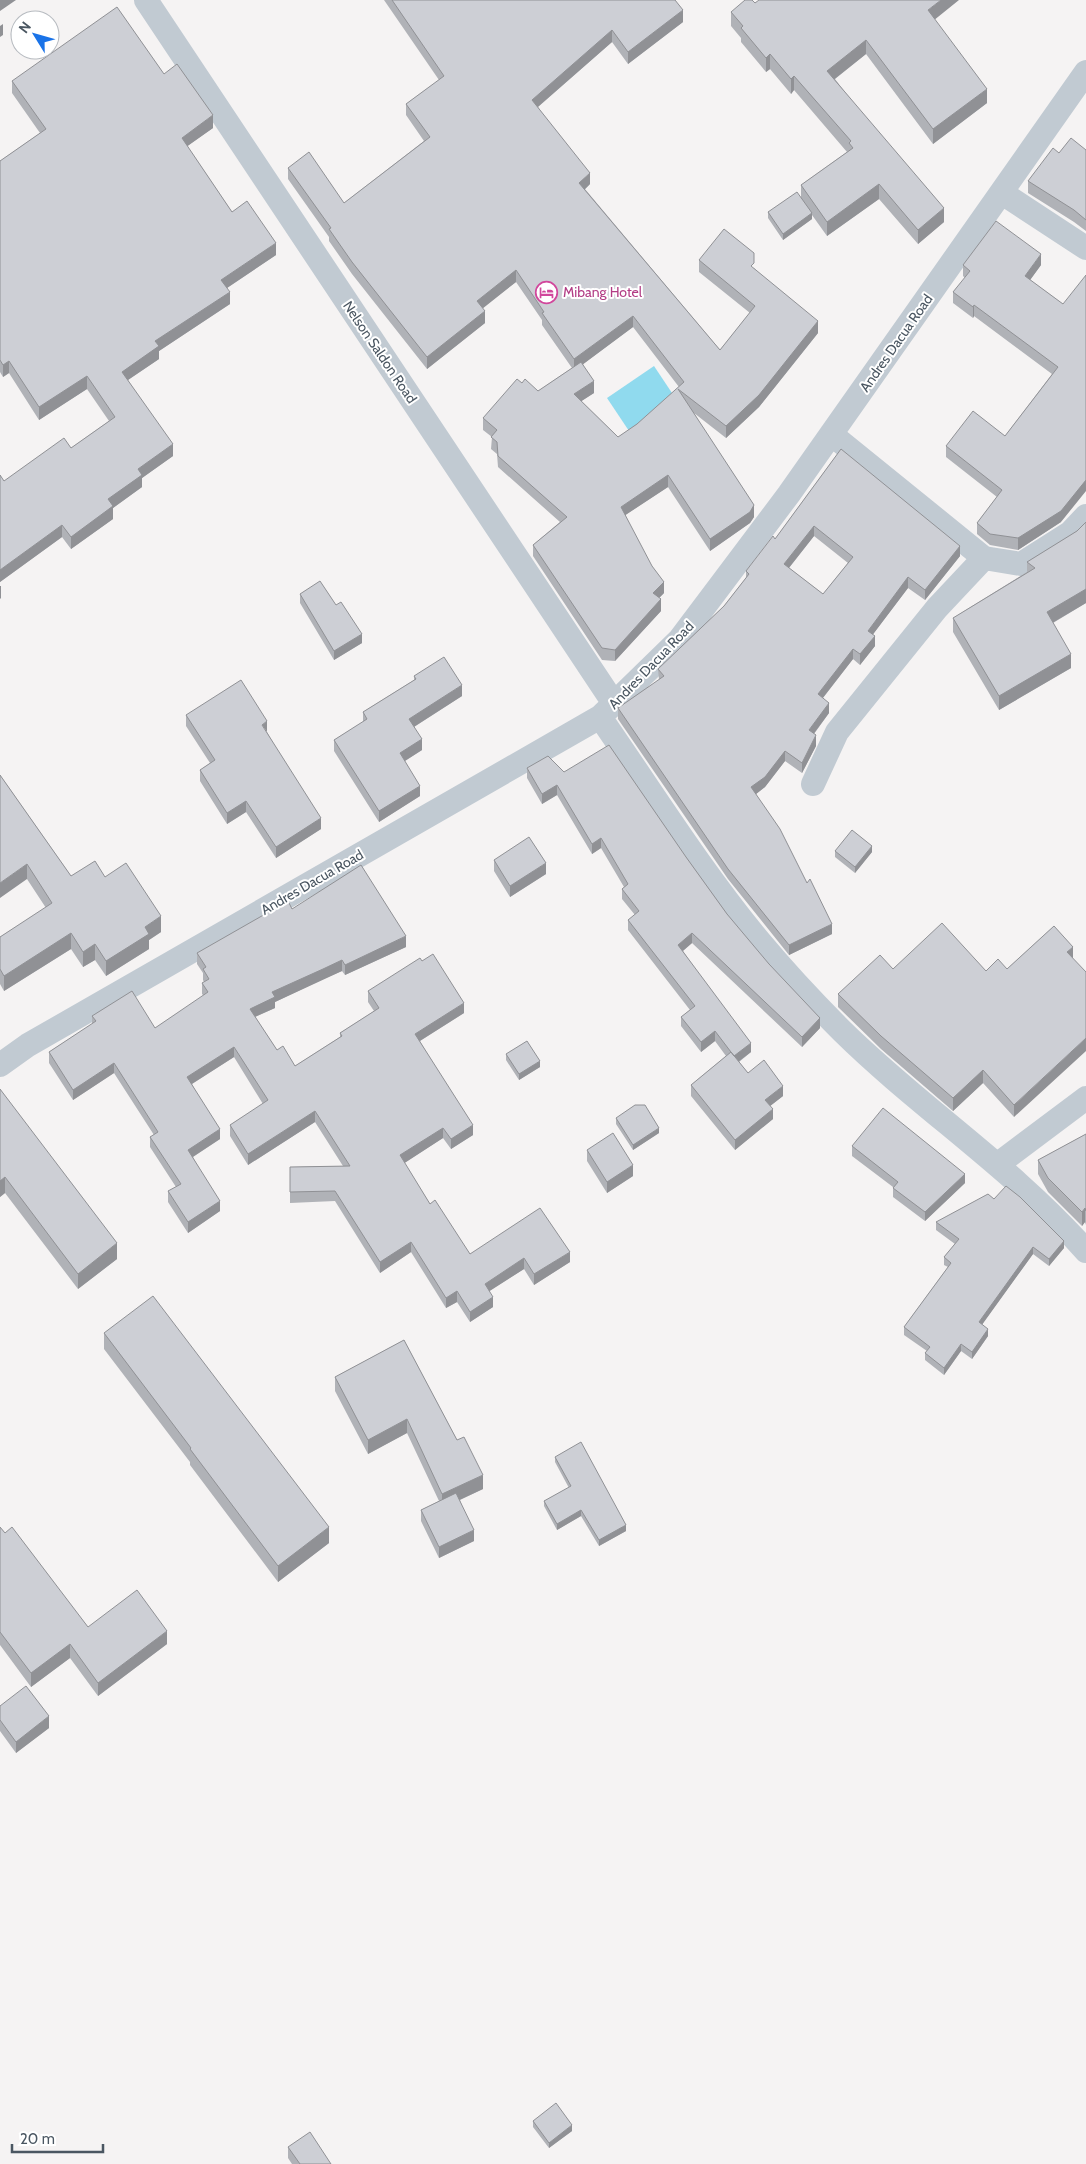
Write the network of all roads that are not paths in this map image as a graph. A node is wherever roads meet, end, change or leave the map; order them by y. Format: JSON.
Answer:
{"nodes":[{"id":1,"x":146,"y":0,"type":"edge"},
{"id":2,"x":1086,"y":72,"type":"edge"},
{"id":3,"x":1002,"y":193,"type":"junction"},
{"id":4,"x":1086,"y":248,"type":"edge"},
{"id":5,"x":831,"y":434,"type":"junction"},
{"id":6,"x":1086,"y":516,"type":"edge"},
{"id":7,"x":984,"y":558,"type":"junction"},
{"id":8,"x":607,"y":711,"type":"junction"},
{"id":9,"x":813,"y":784,"type":"dead end"},
{"id":10,"x":0,"y":1065,"type":"edge"},
{"id":11,"x":1086,"y":1098,"type":"edge"},
{"id":12,"x":998,"y":1164,"type":"junction"},
{"id":13,"x":1086,"y":1251,"type":"edge"}],
"edges":[{"from":1,"to":8,"type":"street","name":"Nelson Saldon Road"},
{"from":2,"to":3,"type":"street","name":"Andres Dacua Road"},
{"from":3,"to":4,"type":"street"},
{"from":3,"to":5,"type":"street","name":"Andres Dacua Road"},
{"from":5,"to":7,"type":"street"},
{"from":5,"to":8,"type":"street","name":"Andres Dacua Road"},
{"from":6,"to":7,"type":"street"},
{"from":7,"to":9,"type":"street"},
{"from":8,"to":10,"type":"street","name":"Andres Dacua Road"},
{"from":8,"to":12,"type":"street","name":"Nelson Saldon Road"},
{"from":11,"to":12,"type":"street"},
{"from":12,"to":13,"type":"street","name":"Nelson Saldon Road"}]}
